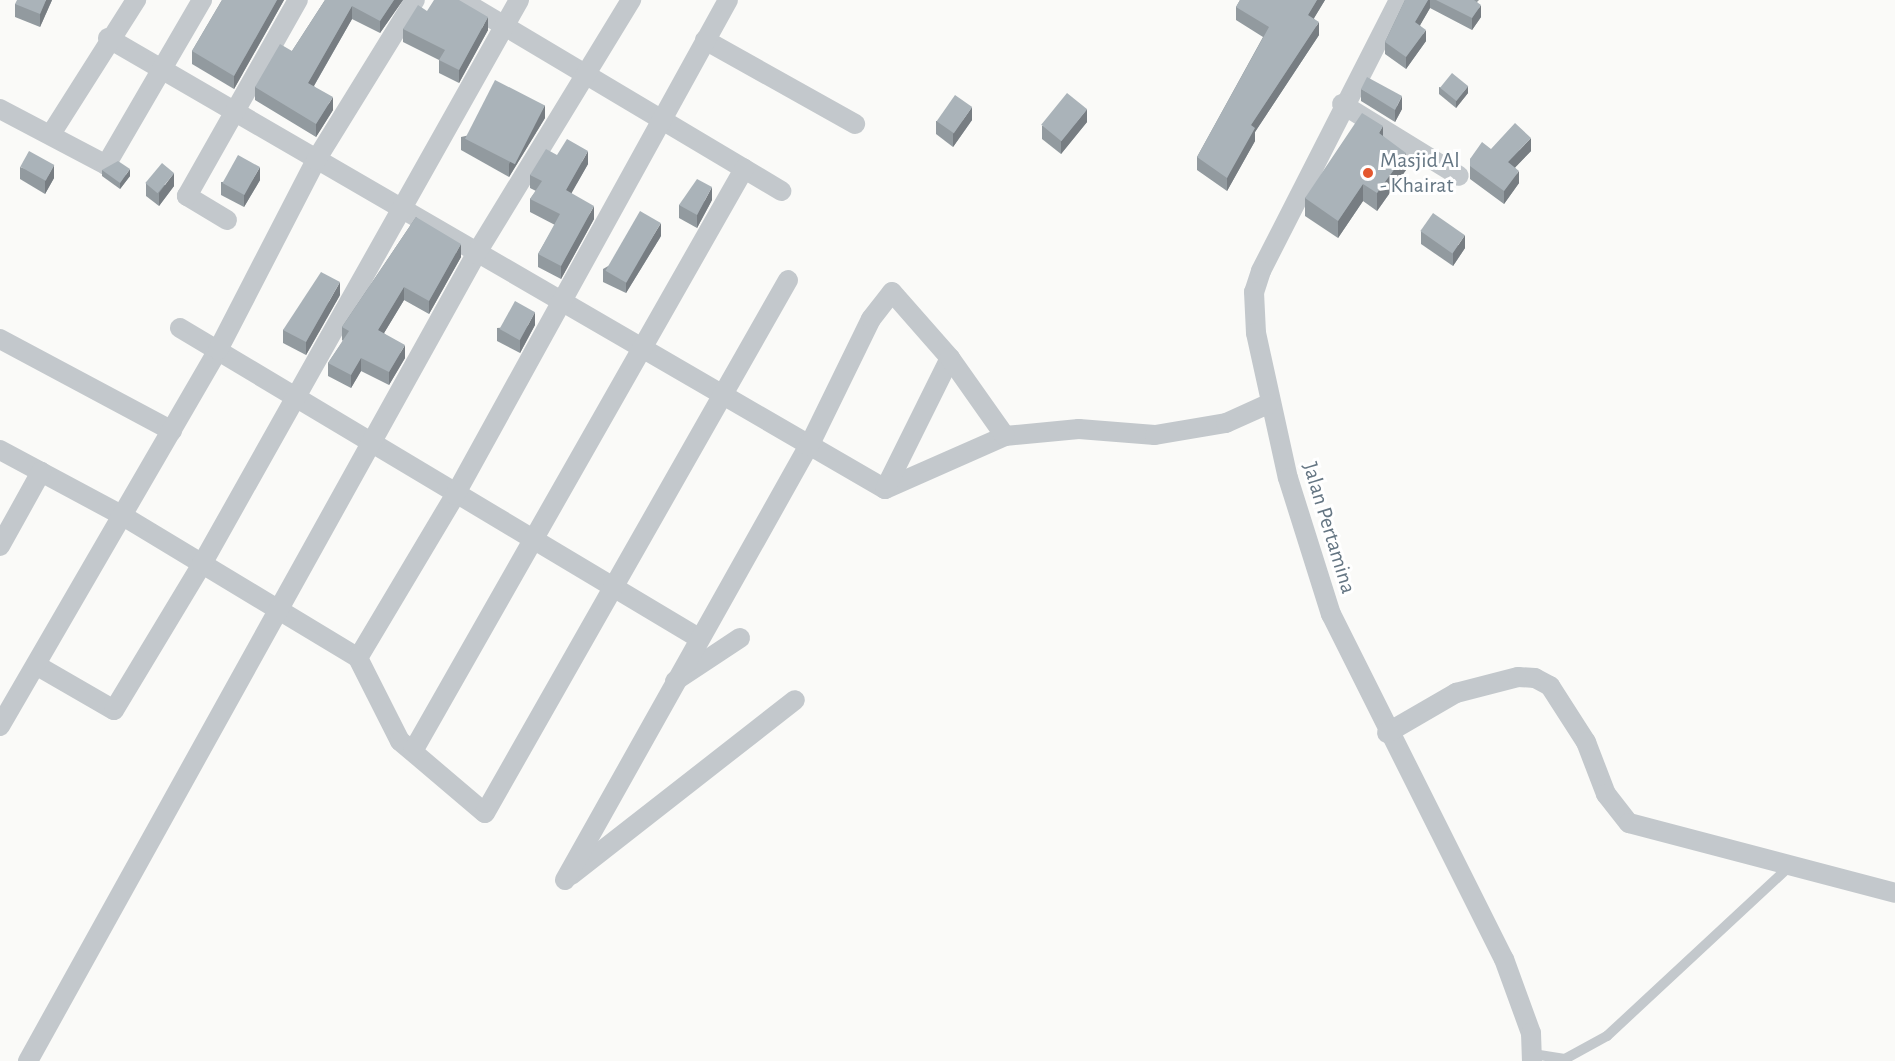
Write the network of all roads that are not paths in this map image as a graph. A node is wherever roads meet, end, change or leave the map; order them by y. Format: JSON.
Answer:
{"nodes":[{"id":1,"x":135,"y":0,"type":"edge"},
{"id":2,"x":202,"y":0,"type":"edge"},
{"id":3,"x":298,"y":0,"type":"edge"},
{"id":4,"x":415,"y":0,"type":"edge"},
{"id":5,"x":461,"y":0,"type":"edge"},
{"id":6,"x":519,"y":0,"type":"edge"},
{"id":7,"x":631,"y":0,"type":"edge"},
{"id":8,"x":728,"y":0,"type":"edge"},
{"id":9,"x":1399,"y":0,"type":"edge"},
{"id":10,"x":504,"y":26,"type":"junction"},
{"id":11,"x":108,"y":38,"type":"junction"},
{"id":12,"x":705,"y":40,"type":"junction"},
{"id":13,"x":160,"y":69,"type":"junction"},
{"id":14,"x":584,"y":73,"type":"junction"},
{"id":15,"x":1342,"y":104,"type":"junction"},
{"id":16,"x":0,"y":109,"type":"edge"},
{"id":17,"x":235,"y":112,"type":"junction"},
{"id":18,"x":659,"y":118,"type":"junction"},
{"id":19,"x":855,"y":124,"type":"dead end"},
{"id":20,"x":51,"y":134,"type":"junction"},
{"id":21,"x":316,"y":159,"type":"junction"},
{"id":22,"x":744,"y":169,"type":"junction"},
{"id":23,"x":1459,"y":176,"type":"dead end"},
{"id":24,"x":782,"y":191,"type":"dead end"},
{"id":25,"x":402,"y":209,"type":"junction"},
{"id":26,"x":227,"y":220,"type":"dead end"},
{"id":27,"x":476,"y":254,"type":"junction"},
{"id":28,"x":788,"y":280,"type":"dead end"},
{"id":29,"x":560,"y":301,"type":"junction"},
{"id":30,"x":180,"y":328,"type":"dead end"},
{"id":31,"x":0,"y":339,"type":"edge"},
{"id":32,"x":642,"y":349,"type":"junction"},
{"id":33,"x":218,"y":350,"type":"junction"},
{"id":34,"x":950,"y":358,"type":"junction"},
{"id":35,"x":722,"y":395,"type":"junction"},
{"id":36,"x":292,"y":396,"type":"junction"},
{"id":37,"x":1268,"y":404,"type":"junction"},
{"id":38,"x":172,"y":431,"type":"junction"},
{"id":39,"x":1005,"y":436,"type":"junction"},
{"id":40,"x":371,"y":444,"type":"junction"},
{"id":41,"x":809,"y":446,"type":"junction"},
{"id":42,"x":0,"y":450,"type":"edge"},
{"id":43,"x":40,"y":472,"type":"junction"},
{"id":44,"x":885,"y":489,"type":"junction"},
{"id":45,"x":455,"y":495,"type":"junction"},
{"id":46,"x":123,"y":516,"type":"junction"},
{"id":47,"x":531,"y":542,"type":"junction"},
{"id":48,"x":0,"y":546,"type":"edge"},
{"id":49,"x":202,"y":564,"type":"junction"},
{"id":50,"x":615,"y":591,"type":"junction"},
{"id":51,"x":277,"y":609,"type":"junction"},
{"id":52,"x":698,"y":637,"type":"junction"},
{"id":53,"x":740,"y":638,"type":"dead end"},
{"id":54,"x":358,"y":658,"type":"junction"},
{"id":55,"x":36,"y":665,"type":"junction"},
{"id":56,"x":672,"y":683,"type":"junction"},
{"id":57,"x":795,"y":700,"type":"dead end"},
{"id":58,"x":0,"y":726,"type":"edge"},
{"id":59,"x":1387,"y":733,"type":"junction"},
{"id":60,"x":413,"y":751,"type":"junction"},
{"id":61,"x":1790,"y":866,"type":"junction"},
{"id":62,"x":1895,"y":893,"type":"edge"},
{"id":63,"x":1532,"y":1058,"type":"edge"},
{"id":64,"x":28,"y":1061,"type":"edge"}],
"edges":[{"from":1,"to":11,"type":"street"},
{"from":2,"to":13,"type":"street"},
{"from":3,"to":17,"type":"street"},
{"from":4,"to":21,"type":"street"},
{"from":5,"to":10,"type":"street"},
{"from":6,"to":10,"type":"street"},
{"from":7,"to":14,"type":"street"},
{"from":8,"to":12,"type":"street"},
{"from":9,"to":15,"type":"street","name":"Jalan Pertamina"},
{"from":10,"to":14,"type":"street"},
{"from":10,"to":25,"type":"street"},
{"from":11,"to":13,"type":"street"},
{"from":11,"to":20,"type":"street"},
{"from":12,"to":18,"type":"street"},
{"from":12,"to":19,"type":"street"},
{"from":13,"to":17,"type":"street"},
{"from":13,"to":20,"type":"street"},
{"from":14,"to":18,"type":"street"},
{"from":14,"to":27,"type":"street"},
{"from":15,"to":23,"type":"street"},
{"from":15,"to":37,"type":"street","name":"Jalan Pertamina"},
{"from":16,"to":20,"type":"street"},
{"from":17,"to":21,"type":"street"},
{"from":17,"to":26,"type":"street"},
{"from":18,"to":22,"type":"street"},
{"from":18,"to":29,"type":"street"},
{"from":21,"to":25,"type":"street"},
{"from":21,"to":33,"type":"street"},
{"from":22,"to":24,"type":"street"},
{"from":22,"to":32,"type":"street"},
{"from":25,"to":27,"type":"street"},
{"from":25,"to":36,"type":"street"},
{"from":27,"to":29,"type":"street"},
{"from":27,"to":40,"type":"street"},
{"from":28,"to":35,"type":"street"},
{"from":29,"to":32,"type":"street"},
{"from":29,"to":45,"type":"street"},
{"from":30,"to":33,"type":"street"},
{"from":31,"to":38,"type":"street"},
{"from":32,"to":35,"type":"street"},
{"from":32,"to":47,"type":"street"},
{"from":33,"to":36,"type":"street"},
{"from":33,"to":38,"type":"street"},
{"from":34,"to":39,"type":"street"},
{"from":34,"to":41,"type":"street"},
{"from":34,"to":44,"type":"street"},
{"from":35,"to":41,"type":"street"},
{"from":35,"to":50,"type":"street"},
{"from":36,"to":40,"type":"street"},
{"from":36,"to":49,"type":"street"},
{"from":37,"to":39,"type":"street"},
{"from":37,"to":59,"type":"street","name":"Jalan Pertamina"},
{"from":38,"to":46,"type":"street"},
{"from":39,"to":44,"type":"street"},
{"from":40,"to":45,"type":"street"},
{"from":40,"to":51,"type":"street"},
{"from":41,"to":44,"type":"street"},
{"from":41,"to":52,"type":"street"},
{"from":42,"to":43,"type":"street"},
{"from":43,"to":46,"type":"street"},
{"from":43,"to":48,"type":"street"},
{"from":45,"to":47,"type":"street"},
{"from":45,"to":54,"type":"street"},
{"from":46,"to":49,"type":"street"},
{"from":46,"to":55,"type":"street"},
{"from":47,"to":50,"type":"street"},
{"from":47,"to":60,"type":"street"},
{"from":49,"to":51,"type":"street"},
{"from":49,"to":55,"type":"street"},
{"from":50,"to":52,"type":"street"},
{"from":50,"to":60,"type":"street"},
{"from":51,"to":54,"type":"street"},
{"from":51,"to":64,"type":"street"},
{"from":52,"to":56,"type":"street"},
{"from":53,"to":56,"type":"street"},
{"from":54,"to":60,"type":"street"},
{"from":55,"to":58,"type":"street"},
{"from":56,"to":57,"type":"street"},
{"from":59,"to":61,"type":"street"},
{"from":59,"to":63,"type":"street","name":"Jalan Pertamina"},
{"from":61,"to":62,"type":"street"},
{"from":61,"to":63,"type":"lane"}]}
